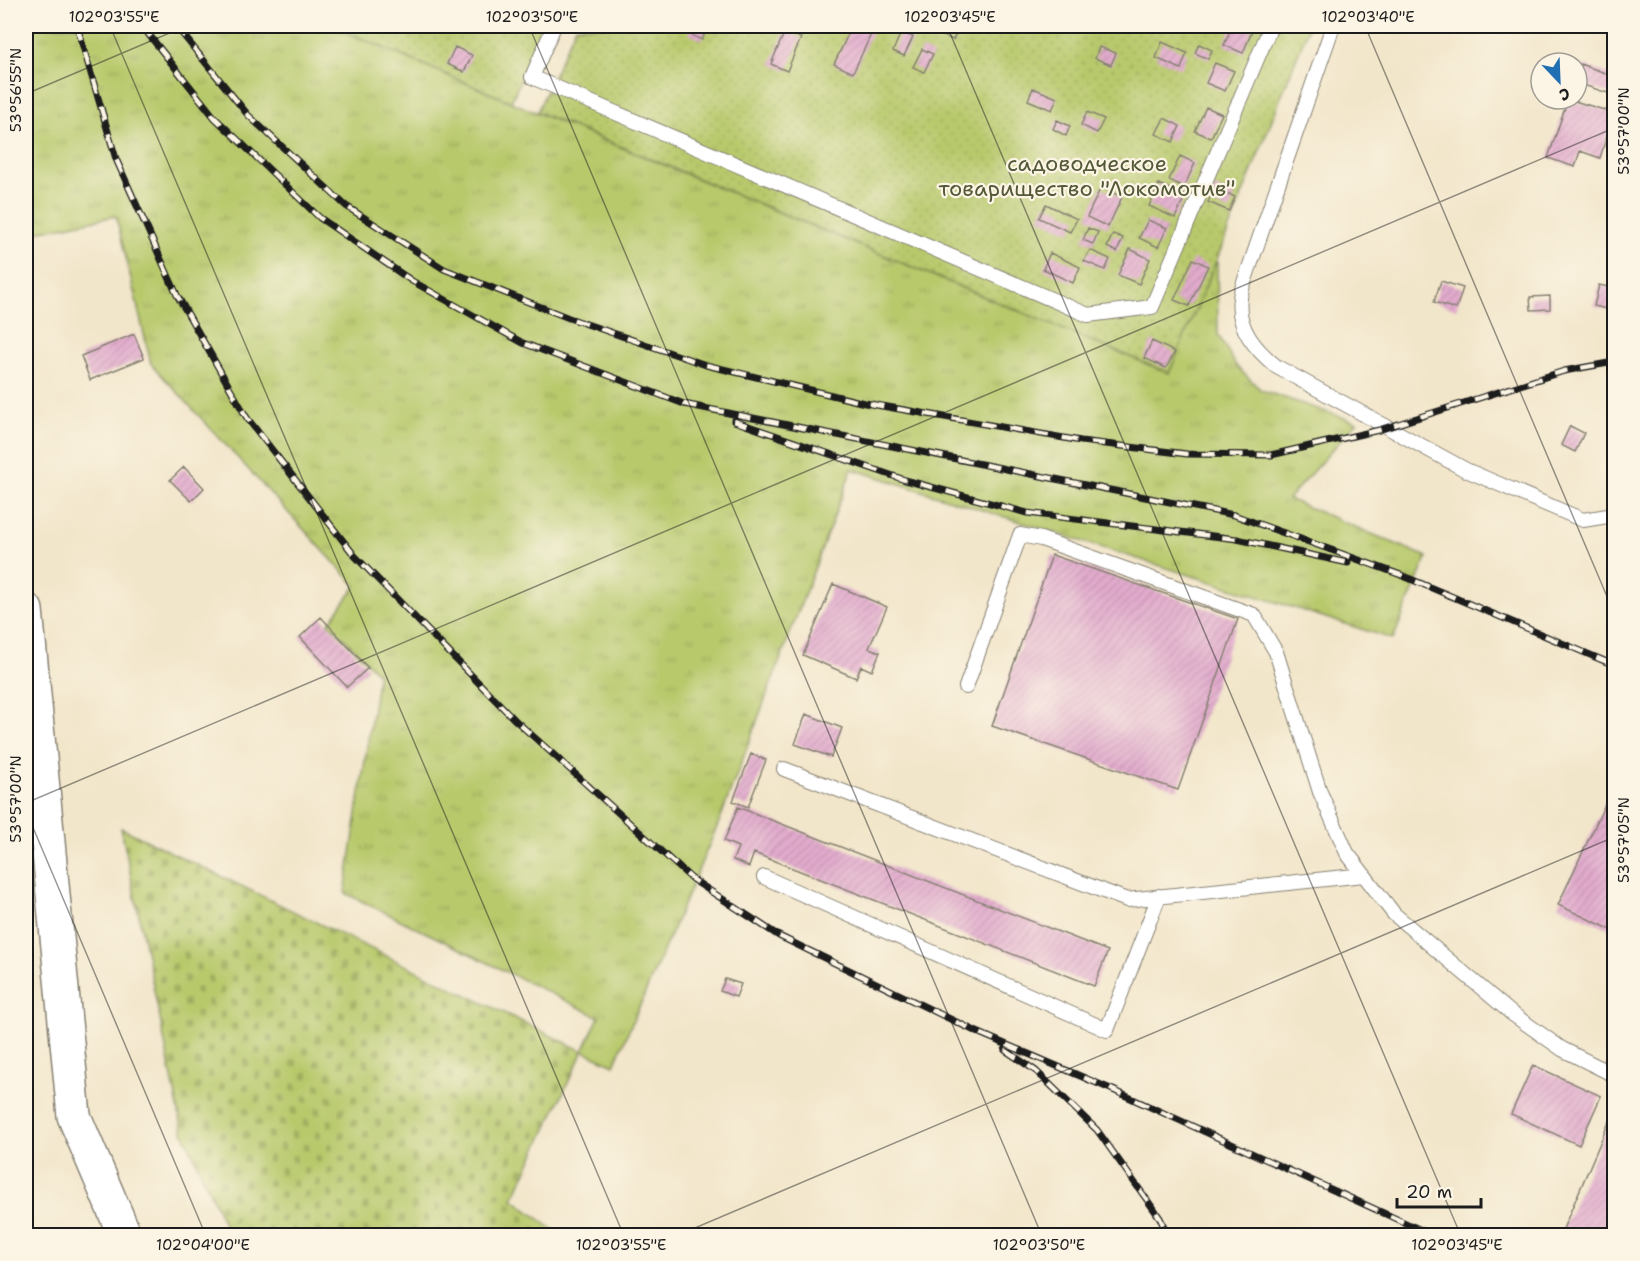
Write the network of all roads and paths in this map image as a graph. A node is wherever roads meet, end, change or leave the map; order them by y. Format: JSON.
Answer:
{"nodes":[{"id":1,"x":554,"y":26,"type":"edge"},
{"id":2,"x":1271,"y":26,"type":"edge"},
{"id":3,"x":1333,"y":26,"type":"edge"},
{"id":4,"x":1614,"y":515,"type":"edge"},
{"id":5,"x":26,"y":610,"type":"edge"},
{"id":6,"x":966,"y":687,"type":"dead end"},
{"id":7,"x":784,"y":769,"type":"dead end"},
{"id":8,"x":1364,"y":875,"type":"junction"},
{"id":9,"x":764,"y":877,"type":"dead end"},
{"id":10,"x":1159,"y":896,"type":"junction"},
{"id":11,"x":1614,"y":1075,"type":"edge"},
{"id":12,"x":125,"y":1236,"type":"edge"}],
"edges":[{"from":1,"to":2,"type":"lane"},
{"from":3,"to":4,"type":"lane"},
{"from":5,"to":12,"type":"street"},
{"from":6,"to":8,"type":"lane"},
{"from":7,"to":10,"type":"lane"},
{"from":8,"to":10,"type":"lane"},
{"from":8,"to":11,"type":"lane"},
{"from":9,"to":10,"type":"lane"}]}
